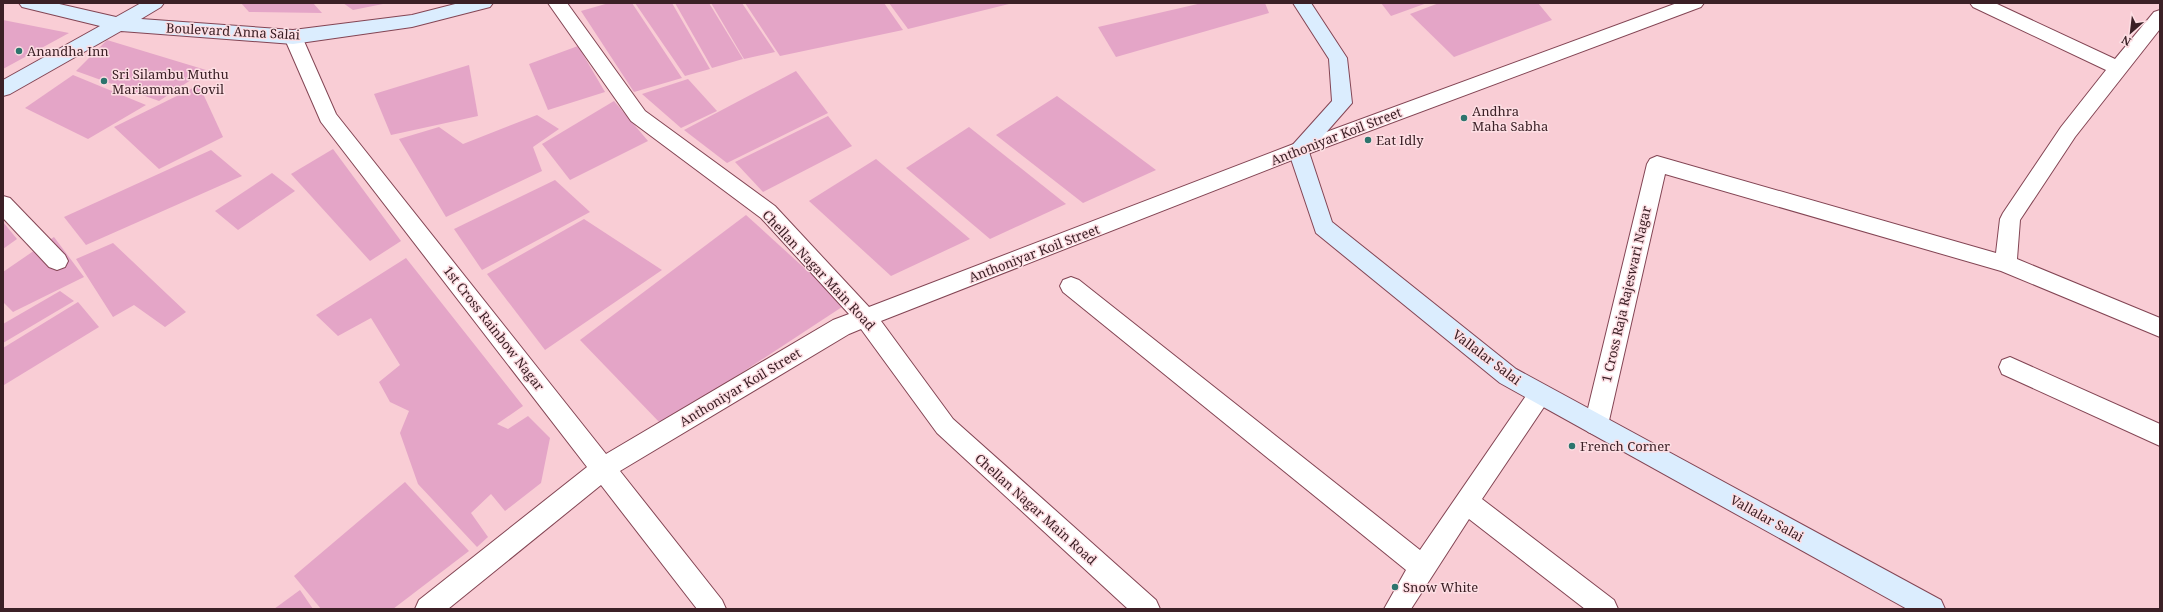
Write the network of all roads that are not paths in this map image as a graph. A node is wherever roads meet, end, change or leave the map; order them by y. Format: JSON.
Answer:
{"nodes":[{"id":1,"x":28,"y":3,"type":"edge"},
{"id":2,"x":155,"y":3,"type":"edge"},
{"id":3,"x":484,"y":3,"type":"edge"},
{"id":4,"x":557,"y":3,"type":"edge"},
{"id":5,"x":1302,"y":3,"type":"edge"},
{"id":6,"x":1696,"y":3,"type":"edge"},
{"id":7,"x":1979,"y":3,"type":"edge"},
{"id":8,"x":2160,"y":16,"type":"edge"},
{"id":9,"x":118,"y":24,"type":"junction"},
{"id":10,"x":293,"y":37,"type":"junction"},
{"id":11,"x":2118,"y":68,"type":"junction"},
{"id":12,"x":3,"y":89,"type":"edge"},
{"id":13,"x":1298,"y":150,"type":"junction"},
{"id":14,"x":3,"y":204,"type":"edge"},
{"id":15,"x":57,"y":261,"type":"dead end"},
{"id":16,"x":2006,"y":264,"type":"junction"},
{"id":17,"x":1071,"y":286,"type":"dead end"},
{"id":18,"x":865,"y":317,"type":"junction"},
{"id":19,"x":2160,"y":328,"type":"edge"},
{"id":20,"x":2010,"y":367,"type":"dead end"},
{"id":21,"x":1540,"y":394,"type":"junction"},
{"id":22,"x":1596,"y":425,"type":"junction"},
{"id":23,"x":2160,"y":435,"type":"edge"},
{"id":24,"x":604,"y":468,"type":"junction"},
{"id":25,"x":1467,"y":502,"type":"junction"},
{"id":26,"x":1422,"y":568,"type":"junction"},
{"id":27,"x":428,"y":609,"type":"edge"},
{"id":28,"x":713,"y":609,"type":"edge"},
{"id":29,"x":1147,"y":609,"type":"edge"},
{"id":30,"x":1397,"y":609,"type":"edge"},
{"id":31,"x":1605,"y":609,"type":"edge"},
{"id":32,"x":1932,"y":609,"type":"edge"}],
"edges":[{"from":1,"to":9,"type":"street","name":"Boulevard Anna Salai"},
{"from":2,"to":9,"type":"street"},
{"from":3,"to":10,"type":"street","name":"Boulevard Anna Salai"},
{"from":4,"to":18,"type":"street","name":"Chellan Nagar Main Road"},
{"from":5,"to":13,"type":"street"},
{"from":6,"to":13,"type":"street","name":"Anthoniyar Koil Street"},
{"from":7,"to":11,"type":"street"},
{"from":8,"to":11,"type":"street"},
{"from":9,"to":10,"type":"street","name":"Boulevard Anna Salai"},
{"from":9,"to":12,"type":"street"},
{"from":10,"to":24,"type":"street","name":"1st Cross Rainbow Nagar"},
{"from":11,"to":16,"type":"street"},
{"from":13,"to":18,"type":"street","name":"Anthoniyar Koil Street"},
{"from":13,"to":21,"type":"street","name":"Vallalar Salai"},
{"from":14,"to":15,"type":"street"},
{"from":16,"to":19,"type":"street"},
{"from":16,"to":22,"type":"street","name":"1 Cross Raja Rajeswari Nagar"},
{"from":17,"to":26,"type":"street"},
{"from":18,"to":24,"type":"street","name":"Anthoniyar Koil Street"},
{"from":18,"to":29,"type":"street","name":"Chellan Nagar Main Road"},
{"from":20,"to":23,"type":"street"},
{"from":21,"to":22,"type":"street","name":"Vallalar Salai"},
{"from":21,"to":25,"type":"street"},
{"from":22,"to":32,"type":"street","name":"Vallalar Salai"},
{"from":24,"to":27,"type":"street","name":"Anthoniyar Koil Street"},
{"from":24,"to":28,"type":"street","name":"1st Cross Rainbow Nagar"},
{"from":25,"to":26,"type":"street"},
{"from":25,"to":31,"type":"street"},
{"from":26,"to":30,"type":"street"}]}
